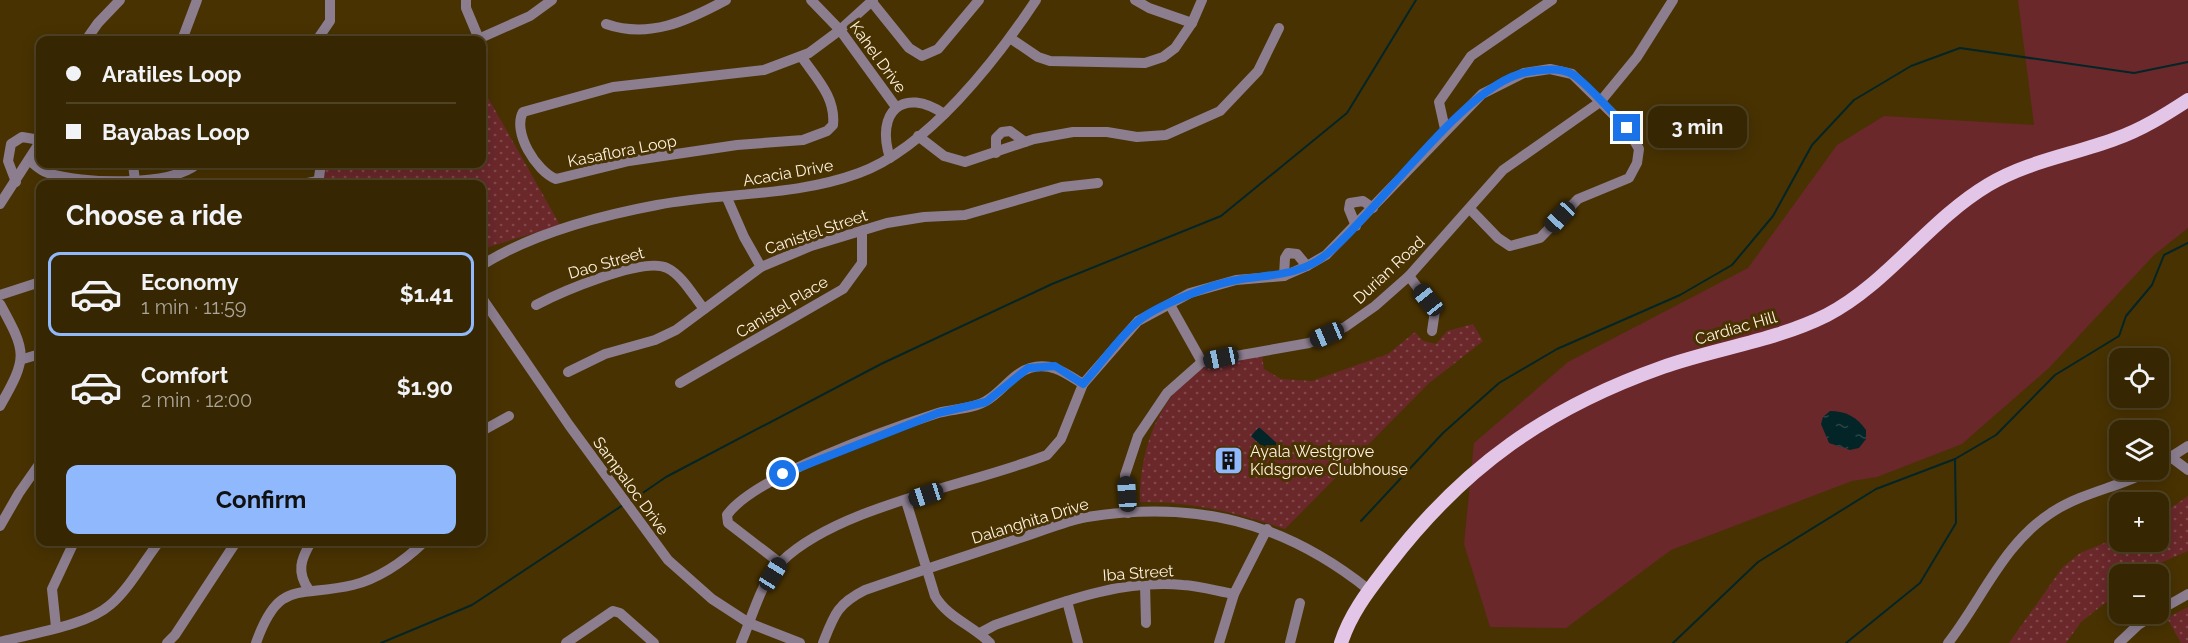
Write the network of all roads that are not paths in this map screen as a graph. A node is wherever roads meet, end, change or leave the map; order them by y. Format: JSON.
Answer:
{"nodes":[{"id":1,"x":120,"y":0,"type":"edge"},
{"id":2,"x":197,"y":0,"type":"edge"},
{"id":3,"x":330,"y":0,"type":"edge"},
{"id":4,"x":466,"y":0,"type":"edge"},
{"id":5,"x":552,"y":0,"type":"edge"},
{"id":6,"x":726,"y":0,"type":"edge"},
{"id":7,"x":811,"y":0,"type":"edge"},
{"id":8,"x":979,"y":0,"type":"edge"},
{"id":9,"x":1036,"y":0,"type":"edge"},
{"id":10,"x":1136,"y":0,"type":"edge"},
{"id":11,"x":1202,"y":0,"type":"edge"},
{"id":12,"x":1552,"y":0,"type":"edge"},
{"id":13,"x":1673,"y":0,"type":"edge"},
{"id":14,"x":872,"y":1,"type":"edge"},
{"id":15,"x":1192,"y":23,"type":"junction"},
{"id":16,"x":606,"y":24,"type":"dead end"},
{"id":17,"x":1279,"y":28,"type":"dead end"},
{"id":18,"x":840,"y":30,"type":"junction"},
{"id":19,"x":89,"y":36,"type":"edge"},
{"id":20,"x":184,"y":36,"type":"edge"},
{"id":21,"x":320,"y":36,"type":"edge"},
{"id":22,"x":476,"y":36,"type":"edge"},
{"id":23,"x":486,"y":36,"type":"edge"},
{"id":24,"x":1010,"y":38,"type":"junction"},
{"id":25,"x":801,"y":56,"type":"junction"},
{"id":26,"x":2188,"y":100,"type":"edge"},
{"id":27,"x":1600,"y":102,"type":"junction"},
{"id":28,"x":896,"y":107,"type":"junction"},
{"id":29,"x":944,"y":114,"type":"junction"},
{"id":30,"x":1445,"y":129,"type":"junction"},
{"id":31,"x":918,"y":136,"type":"junction"},
{"id":32,"x":36,"y":140,"type":"edge"},
{"id":33,"x":1024,"y":142,"type":"junction"},
{"id":34,"x":36,"y":148,"type":"edge"},
{"id":35,"x":996,"y":153,"type":"junction"},
{"id":36,"x":890,"y":158,"type":"junction"},
{"id":37,"x":29,"y":160,"type":"junction"},
{"id":38,"x":36,"y":165,"type":"edge"},
{"id":39,"x":40,"y":168,"type":"edge"},
{"id":40,"x":188,"y":168,"type":"edge"},
{"id":41,"x":112,"y":180,"type":"edge"},
{"id":42,"x":140,"y":180,"type":"edge"},
{"id":43,"x":15,"y":182,"type":"junction"},
{"id":44,"x":1098,"y":183,"type":"dead end"},
{"id":45,"x":728,"y":198,"type":"junction"},
{"id":46,"x":0,"y":204,"type":"edge"},
{"id":47,"x":1373,"y":208,"type":"junction"},
{"id":48,"x":1470,"y":209,"type":"junction"},
{"id":49,"x":1356,"y":226,"type":"junction"},
{"id":50,"x":862,"y":230,"type":"junction"},
{"id":51,"x":486,"y":262,"type":"edge"},
{"id":52,"x":1307,"y":266,"type":"junction"},
{"id":53,"x":761,"y":267,"type":"junction"},
{"id":54,"x":1284,"y":276,"type":"junction"},
{"id":55,"x":1409,"y":276,"type":"junction"},
{"id":56,"x":36,"y":283,"type":"edge"},
{"id":57,"x":0,"y":294,"type":"edge"},
{"id":58,"x":0,"y":304,"type":"edge"},
{"id":59,"x":486,"y":304,"type":"edge"},
{"id":60,"x":536,"y":305,"type":"dead end"},
{"id":61,"x":1170,"y":305,"type":"junction"},
{"id":62,"x":704,"y":309,"type":"junction"},
{"id":63,"x":1431,"y":331,"type":"dead end"},
{"id":64,"x":36,"y":355,"type":"edge"},
{"id":65,"x":23,"y":359,"type":"junction"},
{"id":66,"x":1202,"y":362,"type":"junction"},
{"id":67,"x":568,"y":372,"type":"dead end"},
{"id":68,"x":680,"y":383,"type":"dead end"},
{"id":69,"x":1083,"y":384,"type":"junction"},
{"id":70,"x":0,"y":406,"type":"edge"},
{"id":71,"x":509,"y":416,"type":"dead end"},
{"id":72,"x":486,"y":428,"type":"edge"},
{"id":73,"x":2188,"y":446,"type":"edge"},
{"id":74,"x":2172,"y":458,"type":"junction"},
{"id":75,"x":2169,"y":460,"type":"edge"},
{"id":76,"x":36,"y":469,"type":"edge"},
{"id":77,"x":2188,"y":470,"type":"edge"},
{"id":78,"x":2126,"y":480,"type":"edge"},
{"id":79,"x":906,"y":501,"type":"junction"},
{"id":80,"x":1128,"y":513,"type":"junction"},
{"id":81,"x":0,"y":526,"type":"edge"},
{"id":82,"x":1267,"y":529,"type":"junction"},
{"id":83,"x":72,"y":546,"type":"edge"},
{"id":84,"x":156,"y":546,"type":"edge"},
{"id":85,"x":233,"y":546,"type":"edge"},
{"id":86,"x":309,"y":546,"type":"edge"},
{"id":87,"x":415,"y":546,"type":"edge"},
{"id":88,"x":780,"y":563,"type":"junction"},
{"id":89,"x":926,"y":569,"type":"junction"},
{"id":90,"x":1145,"y":584,"type":"junction"},
{"id":91,"x":309,"y":590,"type":"junction"},
{"id":92,"x":1369,"y":590,"type":"junction"},
{"id":93,"x":1233,"y":594,"type":"junction"},
{"id":94,"x":2188,"y":594,"type":"edge"},
{"id":95,"x":1067,"y":601,"type":"junction"},
{"id":96,"x":1300,"y":603,"type":"dead end"},
{"id":97,"x":2169,"y":605,"type":"edge"},
{"id":98,"x":749,"y":623,"type":"junction"},
{"id":99,"x":1146,"y":623,"type":"dead end"},
{"id":100,"x":2143,"y":624,"type":"edge"},
{"id":101,"x":56,"y":627,"type":"junction"},
{"id":102,"x":980,"y":633,"type":"junction"},
{"id":103,"x":0,"y":642,"type":"edge"},
{"id":104,"x":167,"y":643,"type":"edge"},
{"id":105,"x":255,"y":643,"type":"edge"},
{"id":106,"x":566,"y":643,"type":"edge"},
{"id":107,"x":654,"y":643,"type":"edge"},
{"id":108,"x":741,"y":643,"type":"edge"},
{"id":109,"x":800,"y":643,"type":"edge"},
{"id":110,"x":823,"y":643,"type":"edge"},
{"id":111,"x":990,"y":643,"type":"edge"},
{"id":112,"x":1078,"y":643,"type":"edge"},
{"id":113,"x":1219,"y":643,"type":"edge"},
{"id":114,"x":1290,"y":643,"type":"edge"},
{"id":115,"x":1341,"y":643,"type":"edge"},
{"id":116,"x":1948,"y":643,"type":"edge"},
{"id":117,"x":2119,"y":643,"type":"edge"}],
"edges":[{"from":1,"to":19,"type":"street"},
{"from":2,"to":20,"type":"street"},
{"from":3,"to":21,"type":"street"},
{"from":4,"to":22,"type":"street"},
{"from":5,"to":23,"type":"street"},
{"from":6,"to":16,"type":"street"},
{"from":7,"to":18,"type":"street","name":"Kahel Drive"},
{"from":8,"to":14,"type":"street"},
{"from":9,"to":24,"type":"street","name":"Acacia Drive"},
{"from":10,"to":15,"type":"street"},
{"from":11,"to":15,"type":"street"},
{"from":12,"to":30,"type":"street"},
{"from":13,"to":27,"type":"street","name":"Durian Road"},
{"from":14,"to":18,"type":"street","name":"Kasaflora Loop"},
{"from":15,"to":24,"type":"street"},
{"from":17,"to":33,"type":"street"},
{"from":18,"to":25,"type":"street","name":"Kasaflora Loop"},
{"from":18,"to":28,"type":"street","name":"Kahel Drive"},
{"from":24,"to":29,"type":"street","name":"Acacia Drive"},
{"from":25,"to":25,"type":"street","name":"Kasaflora Loop"},
{"from":26,"to":92,"type":"main road","name":"Cardiac Hill"},
{"from":27,"to":30,"type":"street"},
{"from":27,"to":48,"type":"street","name":"Durian Road"},
{"from":27,"to":48,"type":"street"},
{"from":28,"to":29,"type":"street"},
{"from":28,"to":36,"type":"street"},
{"from":29,"to":31,"type":"street","name":"Acacia Drive"},
{"from":30,"to":47,"type":"street"},
{"from":31,"to":35,"type":"street"},
{"from":31,"to":36,"type":"street","name":"Acacia Drive"},
{"from":32,"to":43,"type":"street"},
{"from":33,"to":35,"type":"street"},
{"from":33,"to":35,"type":"street"},
{"from":34,"to":37,"type":"street"},
{"from":36,"to":45,"type":"street","name":"Acacia Drive"},
{"from":37,"to":38,"type":"street"},
{"from":37,"to":43,"type":"street"},
{"from":39,"to":41,"type":"street"},
{"from":40,"to":42,"type":"street"},
{"from":43,"to":46,"type":"street"},
{"from":44,"to":50,"type":"street","name":"Canistel Street"},
{"from":45,"to":51,"type":"street","name":"Acacia Drive"},
{"from":45,"to":53,"type":"street"},
{"from":47,"to":49,"type":"street"},
{"from":47,"to":49,"type":"street"},
{"from":48,"to":55,"type":"street","name":"Durian Road"},
{"from":49,"to":52,"type":"street"},
{"from":50,"to":53,"type":"street","name":"Canistel Street"},
{"from":50,"to":68,"type":"street","name":"Canistel Place"},
{"from":52,"to":54,"type":"street"},
{"from":52,"to":54,"type":"street"},
{"from":53,"to":62,"type":"street","name":"Canistel Street"},
{"from":54,"to":61,"type":"street"},
{"from":55,"to":63,"type":"street"},
{"from":55,"to":66,"type":"street","name":"Durian Road"},
{"from":56,"to":57,"type":"street"},
{"from":58,"to":65,"type":"street"},
{"from":59,"to":98,"type":"street","name":"Sampaloc Drive"},
{"from":60,"to":62,"type":"street","name":"Dao Street"},
{"from":61,"to":66,"type":"street"},
{"from":61,"to":69,"type":"street"},
{"from":62,"to":67,"type":"street","name":"Canistel Street"},
{"from":64,"to":65,"type":"street"},
{"from":65,"to":70,"type":"street"},
{"from":66,"to":80,"type":"street"},
{"from":69,"to":79,"type":"street"},
{"from":69,"to":88,"type":"street"},
{"from":71,"to":72,"type":"street"},
{"from":73,"to":74,"type":"street"},
{"from":74,"to":75,"type":"street"},
{"from":74,"to":77,"type":"street"},
{"from":76,"to":81,"type":"street"},
{"from":78,"to":116,"type":"street"},
{"from":79,"to":88,"type":"street"},
{"from":79,"to":89,"type":"street"},
{"from":80,"to":82,"type":"street","name":"Dalanghita Drive"},
{"from":80,"to":89,"type":"street","name":"Dalanghita Drive"},
{"from":82,"to":92,"type":"street","name":"Dalanghita Drive"},
{"from":82,"to":93,"type":"street"},
{"from":83,"to":101,"type":"street"},
{"from":84,"to":101,"type":"street"},
{"from":85,"to":104,"type":"street"},
{"from":86,"to":91,"type":"street"},
{"from":87,"to":91,"type":"street"},
{"from":88,"to":98,"type":"street"},
{"from":89,"to":102,"type":"street"},
{"from":89,"to":110,"type":"street","name":"Dalanghita Drive"},
{"from":90,"to":93,"type":"street","name":"Iba Street"},
{"from":90,"to":95,"type":"street","name":"Iba Street"},
{"from":90,"to":99,"type":"street"},
{"from":91,"to":105,"type":"street"},
{"from":92,"to":115,"type":"main road","name":"Cardiac Hill"},
{"from":93,"to":113,"type":"street"},
{"from":94,"to":97,"type":"street"},
{"from":95,"to":102,"type":"street","name":"Iba Street"},
{"from":95,"to":112,"type":"street"},
{"from":96,"to":114,"type":"street"},
{"from":98,"to":108,"type":"street"},
{"from":98,"to":109,"type":"street","name":"Sampaloc Drive"},
{"from":100,"to":117,"type":"street"},
{"from":101,"to":103,"type":"street"},
{"from":102,"to":111,"type":"street"},
{"from":106,"to":107,"type":"street"}]}
